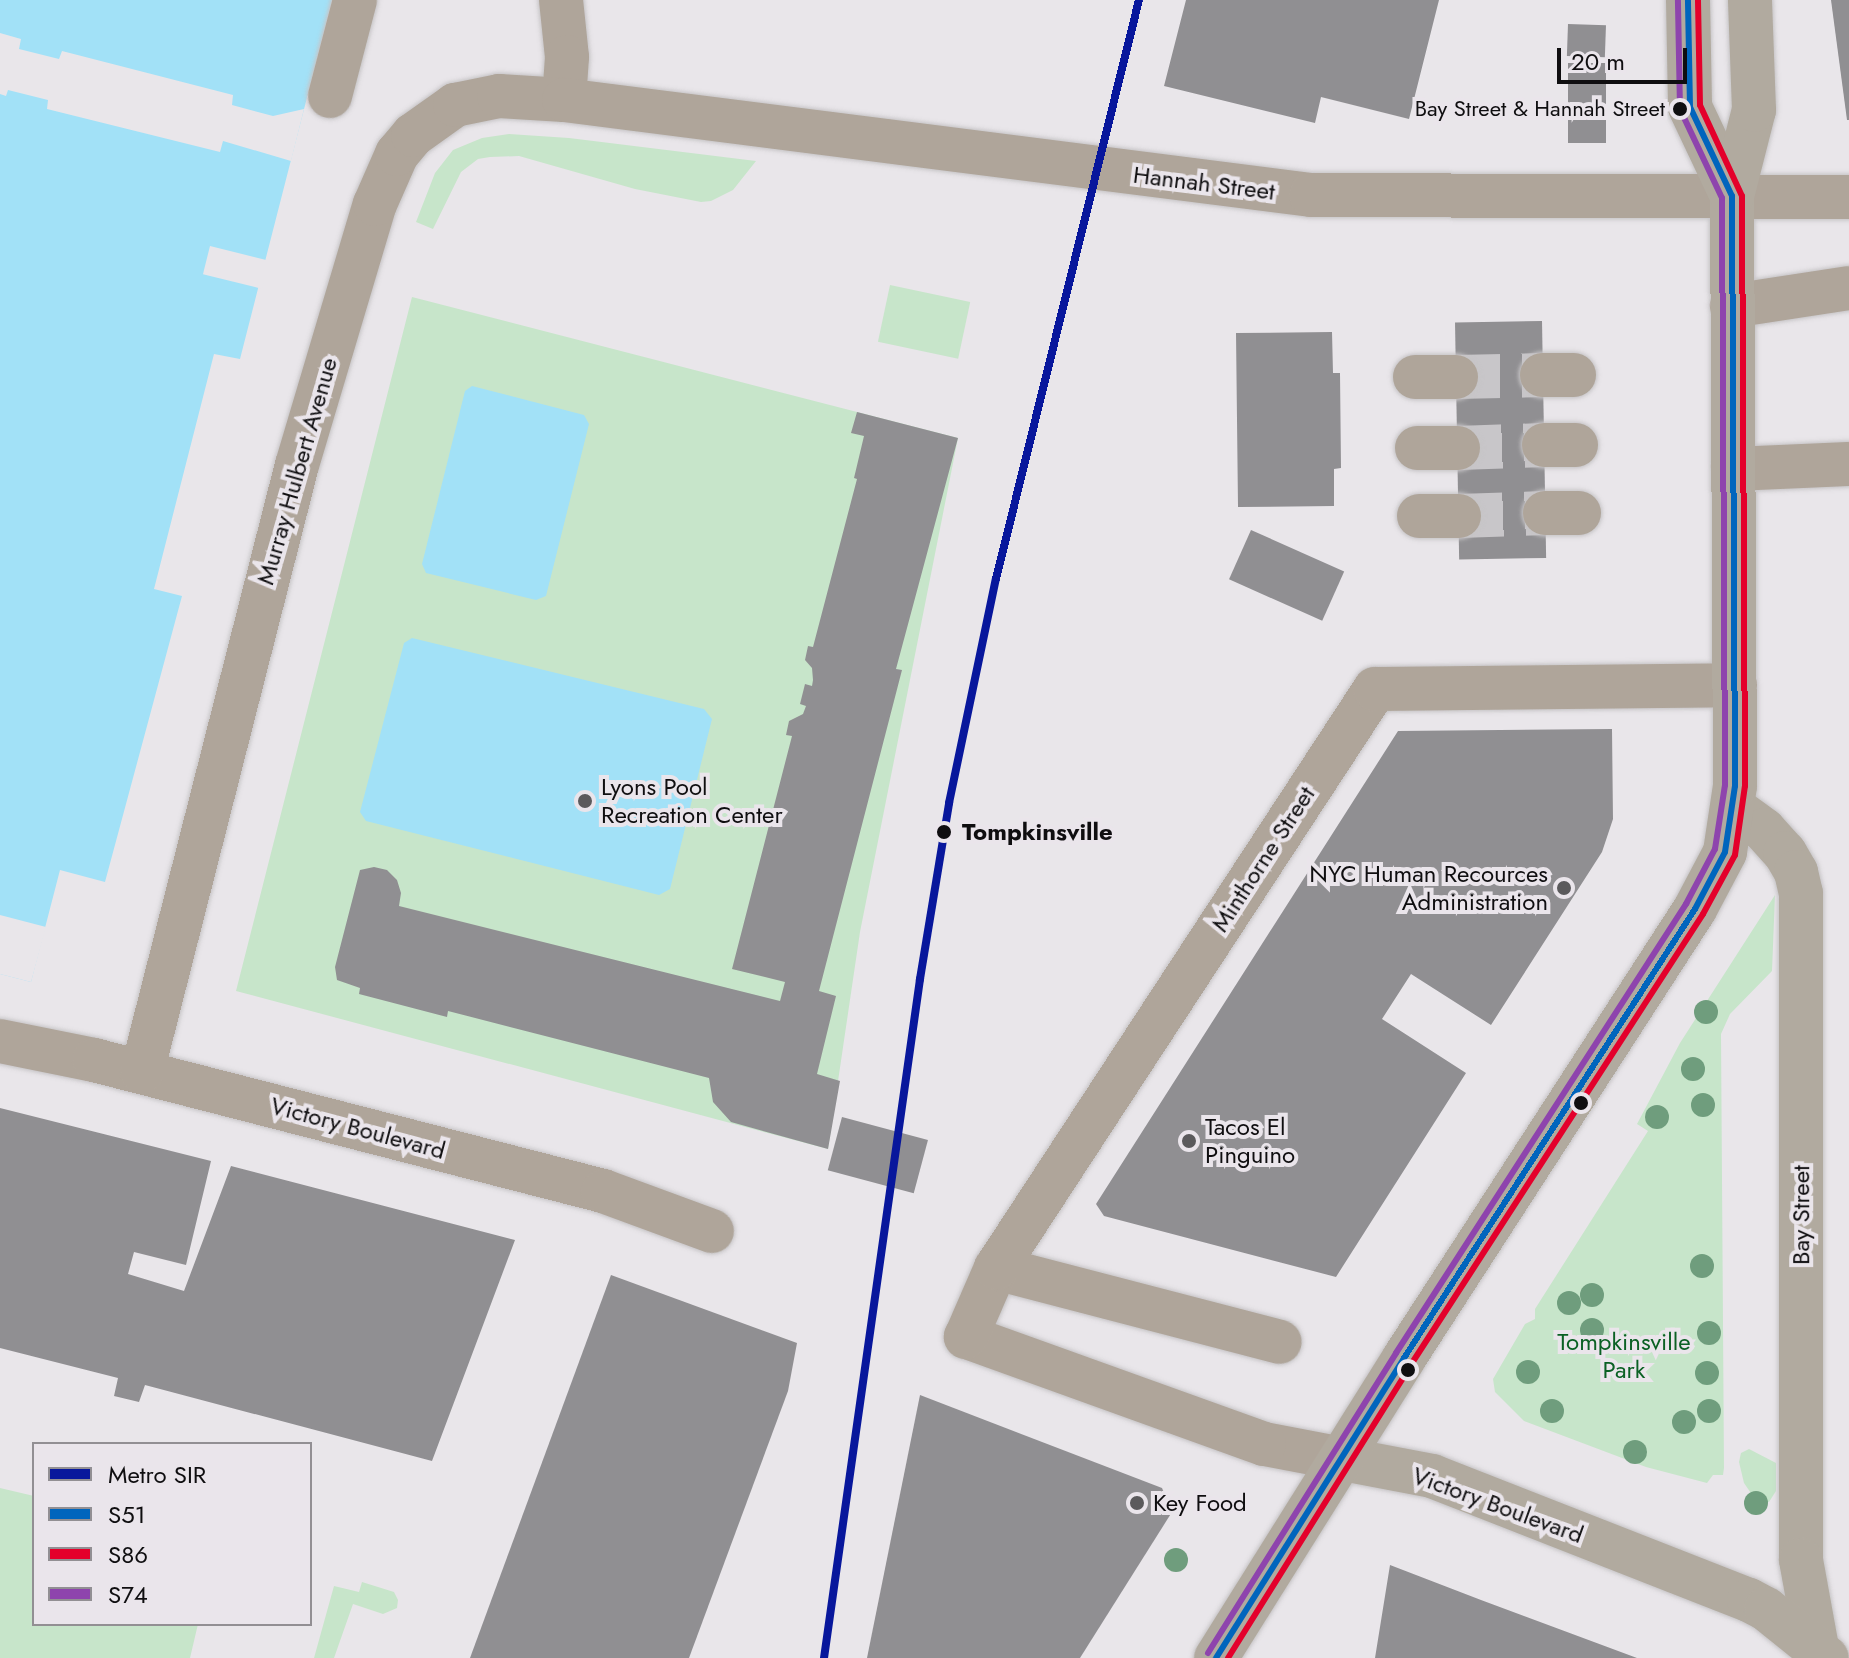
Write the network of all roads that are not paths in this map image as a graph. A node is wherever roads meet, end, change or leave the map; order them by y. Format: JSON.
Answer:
{"nodes":[{"id":1,"x":355,"y":0,"type":"edge"},
{"id":2,"x":561,"y":0,"type":"edge"},
{"id":3,"x":1688,"y":0,"type":"edge"},
{"id":4,"x":1750,"y":0,"type":"edge"},
{"id":5,"x":330,"y":96,"type":"dead end"},
{"id":6,"x":564,"y":100,"type":"junction"},
{"id":7,"x":1732,"y":196,"type":"junction"},
{"id":8,"x":1849,"y":197,"type":"edge"},
{"id":9,"x":1849,"y":288,"type":"edge"},
{"id":10,"x":1732,"y":306,"type":"junction"},
{"id":11,"x":1849,"y":464,"type":"edge"},
{"id":12,"x":1733,"y":469,"type":"junction"},
{"id":13,"x":1735,"y":685,"type":"junction"},
{"id":14,"x":1734,"y":808,"type":"junction"},
{"id":15,"x":0,"y":1041,"type":"edge"},
{"id":16,"x":142,"y":1072,"type":"junction"},
{"id":17,"x":712,"y":1231,"type":"dead end"},
{"id":18,"x":996,"y":1268,"type":"junction"},
{"id":19,"x":966,"y":1337,"type":"joint"},
{"id":20,"x":1280,"y":1342,"type":"dead end"},
{"id":21,"x":1343,"y":1459,"type":"junction"},
{"id":22,"x":1820,"y":1655,"type":"edge"},
{"id":23,"x":1216,"y":1658,"type":"edge"}],
"edges":[{"from":1,"to":5,"type":"street"},
{"from":2,"to":6,"type":"street"},
{"from":3,"to":7,"type":"main road"},
{"from":4,"to":7,"type":"main road"},
{"from":6,"to":7,"type":"street","name":"Hannah Street"},
{"from":6,"to":16,"type":"street","name":"Murray Hulbert Avenue"},
{"from":7,"to":8,"type":"street","name":"Hannah Street"},
{"from":7,"to":10,"type":"main road"},
{"from":9,"to":10,"type":"street"},
{"from":10,"to":12,"type":"main road"},
{"from":11,"to":12,"type":"street"},
{"from":12,"to":13,"type":"main road"},
{"from":13,"to":14,"type":"main road"},
{"from":13,"to":18,"type":"street","name":"Minthorne Street"},
{"from":14,"to":21,"type":"main road"},
{"from":14,"to":22,"type":"main road","name":"Bay Street"},
{"from":15,"to":16,"type":"street","name":"Victory Boulevard"},
{"from":16,"to":17,"type":"street","name":"Victory Boulevard"},
{"from":18,"to":19,"type":"street","name":"Minthorne Street"},
{"from":18,"to":20,"type":"street"},
{"from":19,"to":21,"type":"street","name":"Victory Boulevard"},
{"from":21,"to":22,"type":"main road","name":"Victory Boulevard"},
{"from":21,"to":23,"type":"main road"}]}
